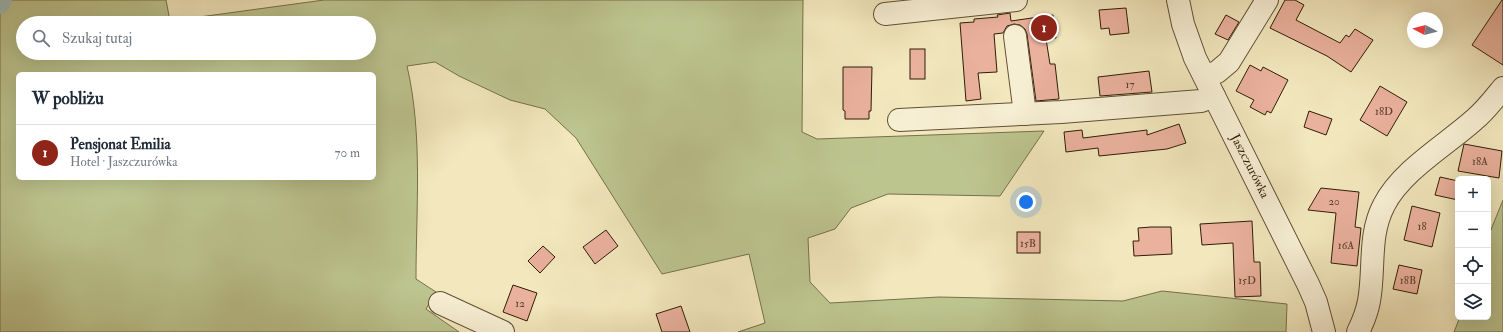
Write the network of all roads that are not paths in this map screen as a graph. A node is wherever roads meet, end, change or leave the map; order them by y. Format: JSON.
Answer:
{"nodes":[{"id":1,"x":1016,"y":0,"type":"edge"},
{"id":2,"x":1178,"y":0,"type":"edge"},
{"id":3,"x":1268,"y":0,"type":"edge"},
{"id":4,"x":885,"y":14,"type":"dead end"},
{"id":5,"x":1015,"y":36,"type":"dead end"},
{"id":6,"x":1209,"y":86,"type":"junction"},
{"id":7,"x":1503,"y":88,"type":"edge"},
{"id":8,"x":1025,"y":114,"type":"junction"},
{"id":9,"x":899,"y":120,"type":"dead end"},
{"id":10,"x":440,"y":303,"type":"dead end"},
{"id":11,"x":503,"y":332,"type":"edge"},
{"id":12,"x":1324,"y":332,"type":"edge"},
{"id":13,"x":1358,"y":332,"type":"edge"}],
"edges":[{"from":1,"to":4,"type":"street"},
{"from":2,"to":6,"type":"street","name":"Jaszczurówka"},
{"from":3,"to":6,"type":"street"},
{"from":5,"to":8,"type":"street"},
{"from":6,"to":8,"type":"street"},
{"from":6,"to":12,"type":"street","name":"Jaszczurówka"},
{"from":7,"to":13,"type":"street"},
{"from":8,"to":9,"type":"street"},
{"from":10,"to":11,"type":"street"}]}
